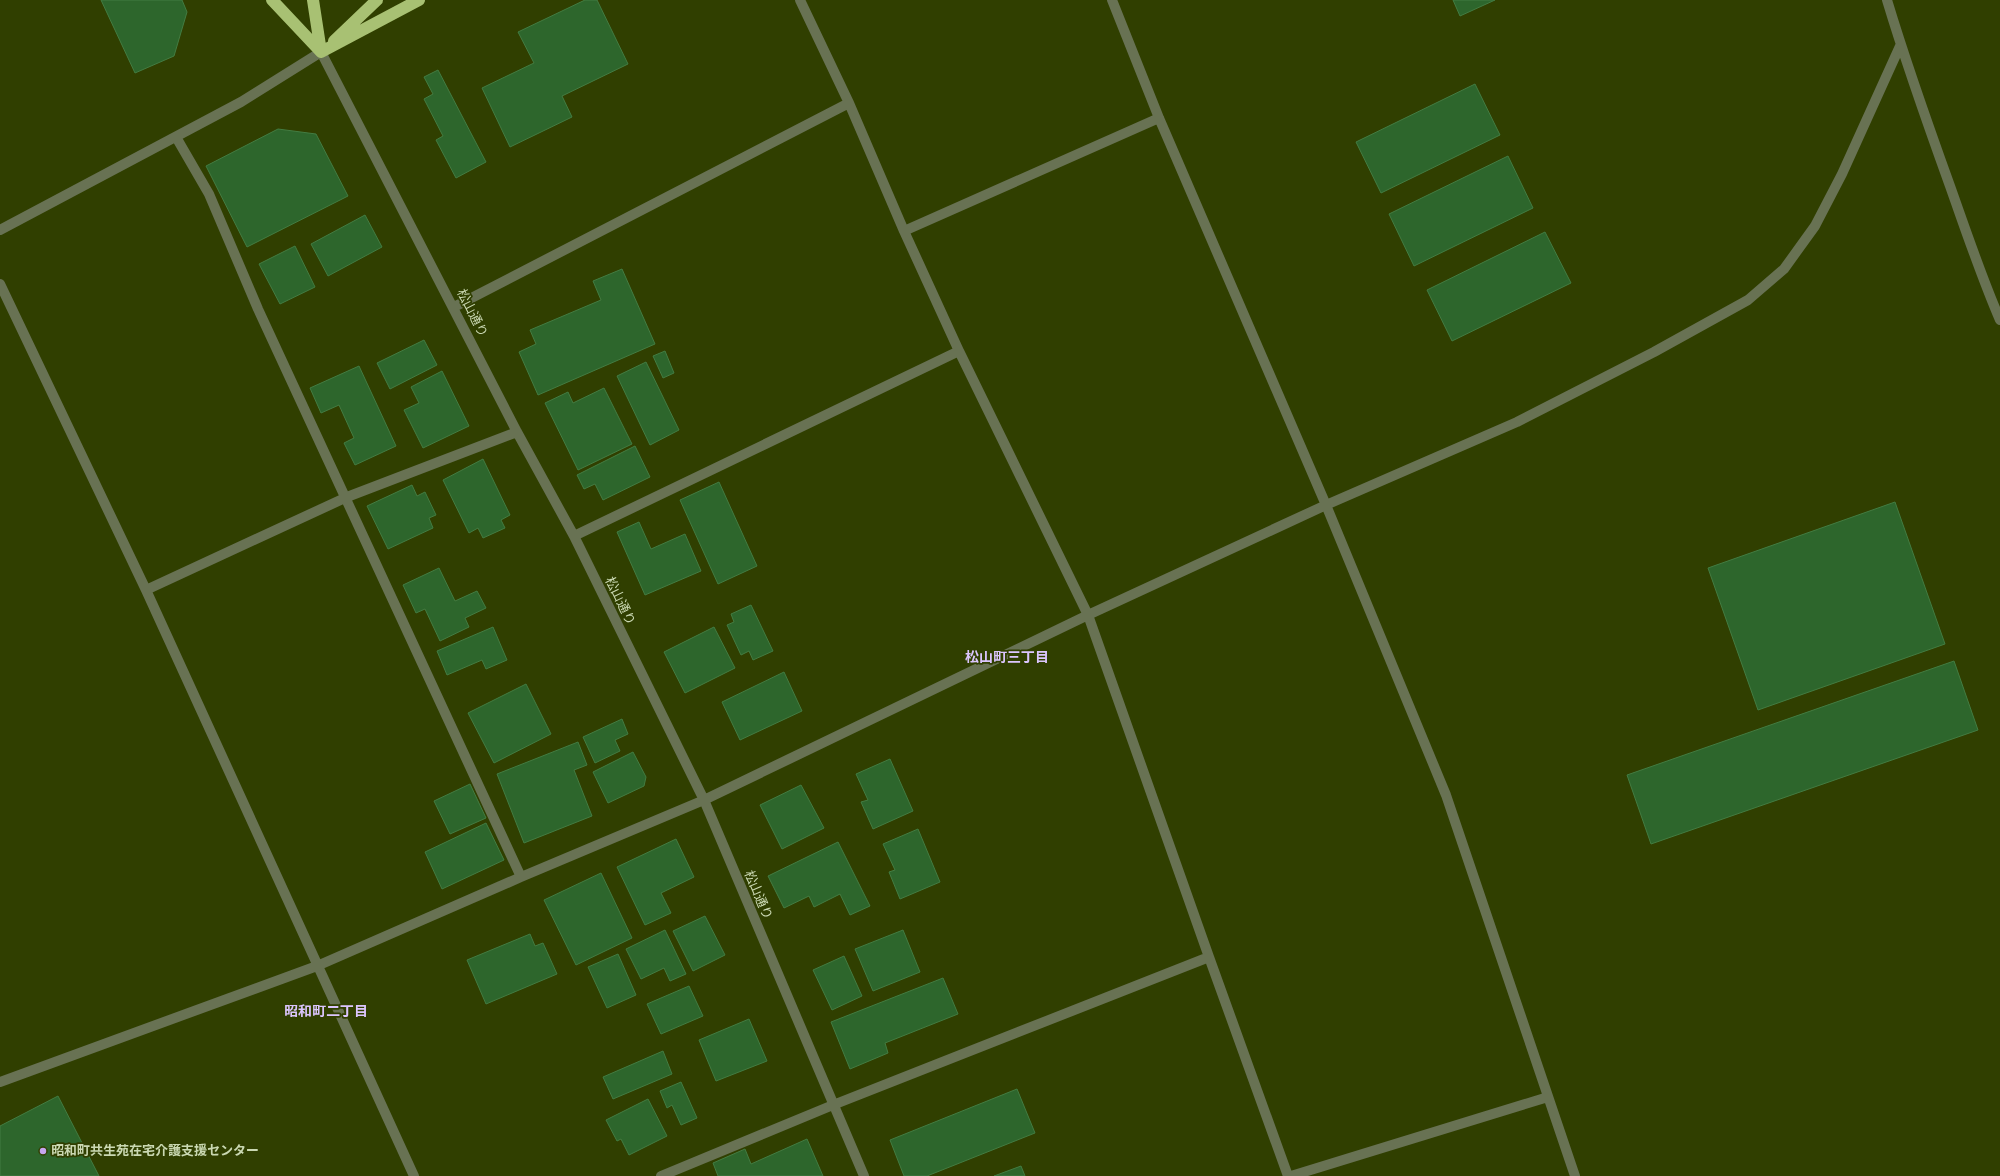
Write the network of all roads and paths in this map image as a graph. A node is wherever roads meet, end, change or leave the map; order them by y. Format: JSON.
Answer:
{"nodes":[{"id":1,"x":272,"y":0,"type":"edge"},
{"id":2,"x":313,"y":0,"type":"edge"},
{"id":3,"x":377,"y":0,"type":"edge"},
{"id":4,"x":418,"y":0,"type":"edge"},
{"id":5,"x":800,"y":0,"type":"edge"},
{"id":6,"x":1112,"y":0,"type":"edge"},
{"id":7,"x":1887,"y":0,"type":"edge"},
{"id":8,"x":1900,"y":46,"type":"junction"},
{"id":9,"x":321,"y":52,"type":"junction"},
{"id":10,"x":849,"y":103,"type":"junction"},
{"id":11,"x":1159,"y":118,"type":"junction"},
{"id":12,"x":176,"y":137,"type":"junction"},
{"id":13,"x":0,"y":230,"type":"edge"},
{"id":14,"x":904,"y":231,"type":"junction"},
{"id":15,"x":0,"y":284,"type":"edge"},
{"id":16,"x":454,"y":307,"type":"junction"},
{"id":17,"x":2000,"y":320,"type":"edge"},
{"id":18,"x":959,"y":351,"type":"junction"},
{"id":19,"x":517,"y":432,"type":"junction"},
{"id":20,"x":346,"y":498,"type":"junction"},
{"id":21,"x":1326,"y":505,"type":"junction"},
{"id":22,"x":574,"y":536,"type":"junction"},
{"id":23,"x":146,"y":590,"type":"junction"},
{"id":24,"x":1088,"y":615,"type":"junction"},
{"id":25,"x":704,"y":800,"type":"junction"},
{"id":26,"x":521,"y":877,"type":"junction"},
{"id":27,"x":1209,"y":957,"type":"junction"},
{"id":28,"x":317,"y":966,"type":"junction"},
{"id":29,"x":0,"y":1082,"type":"edge"},
{"id":30,"x":1548,"y":1097,"type":"junction"},
{"id":31,"x":833,"y":1105,"type":"junction"},
{"id":32,"x":414,"y":1176,"type":"edge"},
{"id":33,"x":661,"y":1176,"type":"edge"},
{"id":34,"x":864,"y":1176,"type":"edge"},
{"id":35,"x":1290,"y":1176,"type":"edge"},
{"id":36,"x":1575,"y":1176,"type":"edge"}],
"edges":[{"from":1,"to":9,"type":"highway"},
{"from":2,"to":9,"type":"highway"},
{"from":3,"to":9,"type":"highway"},
{"from":4,"to":9,"type":"highway"},
{"from":5,"to":10,"type":"street"},
{"from":6,"to":11,"type":"street"},
{"from":7,"to":8,"type":"street"},
{"from":8,"to":17,"type":"street"},
{"from":8,"to":21,"type":"street"},
{"from":9,"to":12,"type":"street"},
{"from":9,"to":16,"type":"street","name":"松山通り"},
{"from":10,"to":14,"type":"street"},
{"from":10,"to":16,"type":"street"},
{"from":11,"to":14,"type":"street"},
{"from":11,"to":21,"type":"street"},
{"from":12,"to":13,"type":"street"},
{"from":12,"to":20,"type":"street"},
{"from":14,"to":18,"type":"street"},
{"from":15,"to":23,"type":"street"},
{"from":16,"to":19,"type":"street","name":"松山通り"},
{"from":18,"to":22,"type":"street"},
{"from":18,"to":24,"type":"street"},
{"from":19,"to":20,"type":"street"},
{"from":19,"to":22,"type":"street","name":"松山通り"},
{"from":20,"to":23,"type":"street"},
{"from":20,"to":26,"type":"street"},
{"from":21,"to":24,"type":"street"},
{"from":21,"to":30,"type":"street"},
{"from":22,"to":25,"type":"street","name":"松山通り"},
{"from":23,"to":28,"type":"street"},
{"from":24,"to":25,"type":"street"},
{"from":24,"to":27,"type":"street"},
{"from":25,"to":26,"type":"street"},
{"from":25,"to":31,"type":"street","name":"松山通り"},
{"from":26,"to":28,"type":"street"},
{"from":27,"to":31,"type":"street"},
{"from":27,"to":35,"type":"street"},
{"from":28,"to":29,"type":"street"},
{"from":28,"to":32,"type":"street"},
{"from":30,"to":35,"type":"street"},
{"from":30,"to":36,"type":"street"},
{"from":31,"to":33,"type":"street"},
{"from":31,"to":34,"type":"street","name":"松山通り"}]}
